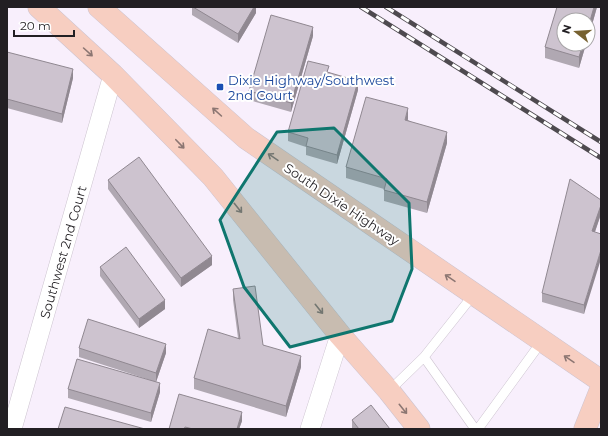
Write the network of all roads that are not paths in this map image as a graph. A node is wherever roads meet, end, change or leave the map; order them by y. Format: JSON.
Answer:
{"nodes":[{"id":1,"x":39,"y":7,"type":"edge"},
{"id":2,"x":99,"y":7,"type":"edge"},
{"id":3,"x":113,"y":75,"type":"junction"},
{"id":4,"x":474,"y":294,"type":"junction"},
{"id":5,"x":340,"y":334,"type":"junction"},
{"id":6,"x":542,"y":341,"type":"junction"},
{"id":7,"x":424,"y":357,"type":"junction"},
{"id":8,"x":601,"y":381,"type":"edge"},
{"id":9,"x":601,"y":389,"type":"edge"},
{"id":10,"x":389,"y":392,"type":"junction"},
{"id":11,"x":12,"y":429,"type":"edge"},
{"id":12,"x":310,"y":429,"type":"edge"},
{"id":13,"x":419,"y":429,"type":"edge"},
{"id":14,"x":476,"y":429,"type":"edge"},
{"id":15,"x":585,"y":429,"type":"edge"}],
"edges":[{"from":1,"to":3,"type":"main road","one_way":true},
{"from":4,"to":2,"type":"main road","name":"South Dixie Highway","one_way":true},
{"from":3,"to":5,"type":"main road","one_way":true},
{"from":3,"to":11,"type":"street","name":"Southwest 2nd Court"},
{"from":4,"to":6,"type":"main road","name":"South Dixie Highway"},
{"from":4,"to":7,"type":"lane"},
{"from":5,"to":10,"type":"main road"},
{"from":5,"to":12,"type":"street"},
{"from":8,"to":6,"type":"main road","name":"South Dixie Highway","one_way":true},
{"from":6,"to":14,"type":"lane"},
{"from":7,"to":10,"type":"lane"},
{"from":7,"to":14,"type":"lane"},
{"from":9,"to":15,"type":"main road"},
{"from":10,"to":13,"type":"main road","one_way":true}]}
